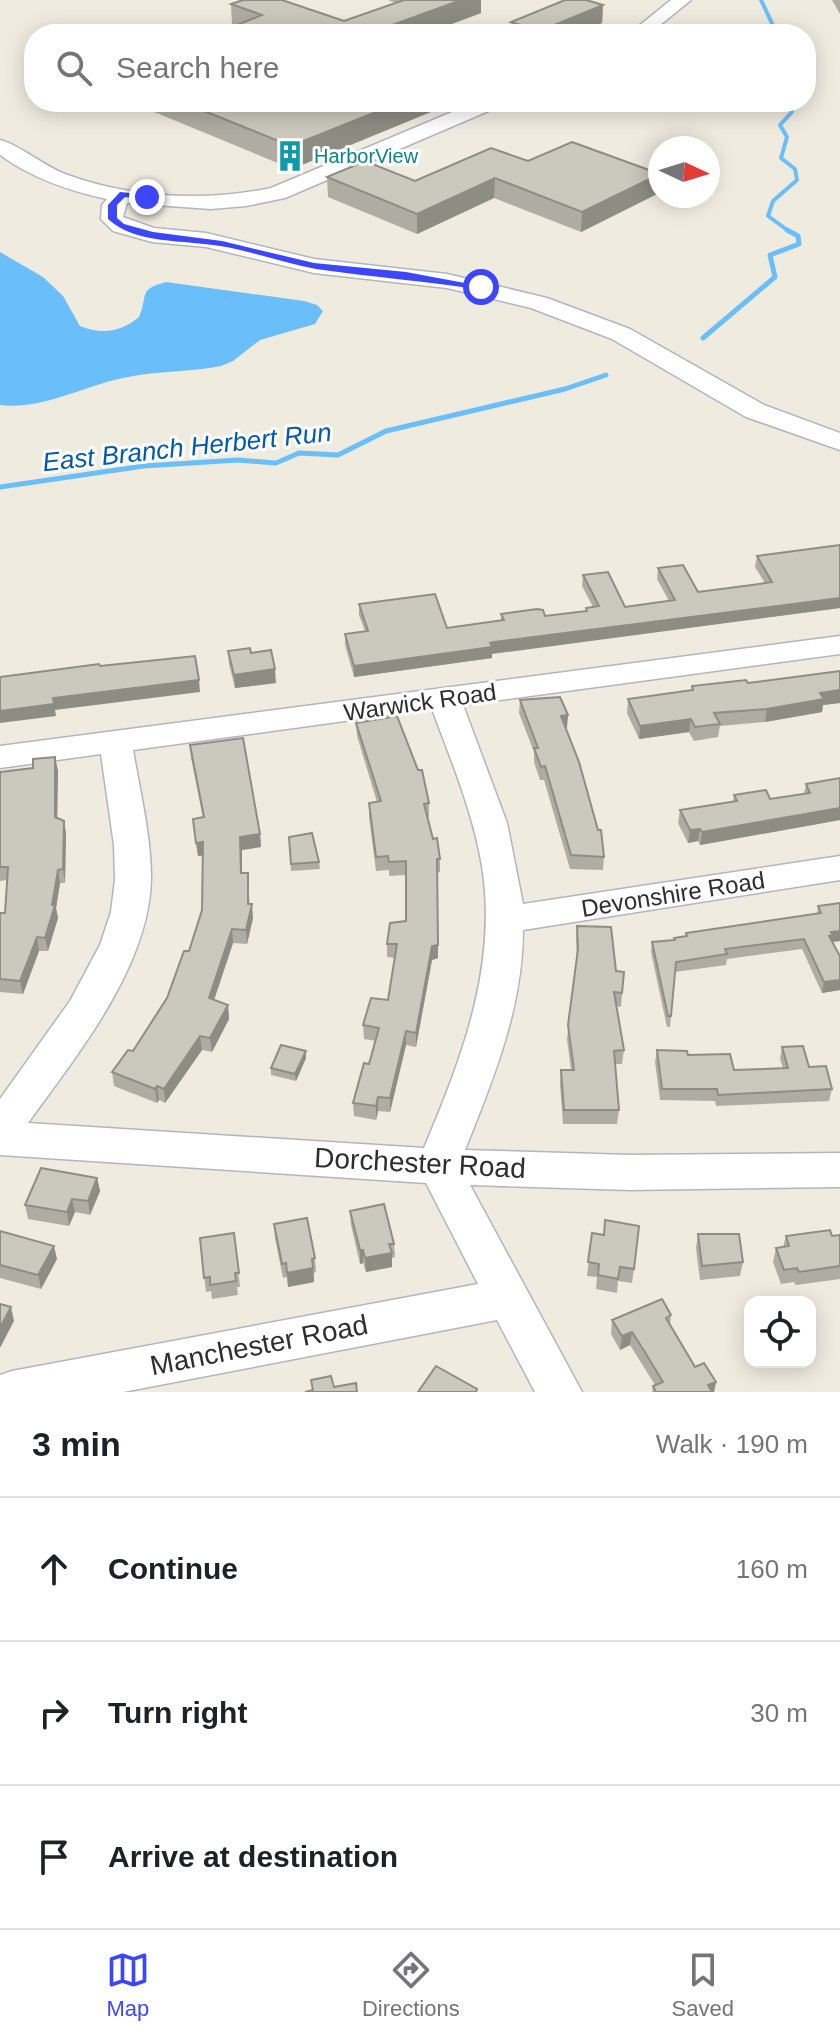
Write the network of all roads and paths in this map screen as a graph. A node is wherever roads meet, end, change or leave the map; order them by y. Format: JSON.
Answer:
{"nodes":[{"id":1,"x":682,"y":0,"type":"edge"},
{"id":2,"x":651,"y":24,"type":"edge"},
{"id":3,"x":469,"y":112,"type":"edge"},
{"id":4,"x":0,"y":146,"type":"edge"},
{"id":5,"x":123,"y":194,"type":"junction"},
{"id":6,"x":840,"y":442,"type":"edge"},
{"id":7,"x":840,"y":645,"type":"edge"},
{"id":8,"x":444,"y":698,"type":"junction"},
{"id":9,"x":115,"y":741,"type":"junction"},
{"id":10,"x":0,"y":757,"type":"edge"},
{"id":11,"x":840,"y":868,"type":"edge"},
{"id":12,"x":505,"y":920,"type":"junction"},
{"id":13,"x":0,"y":1130,"type":"edge"},
{"id":14,"x":0,"y":1138,"type":"edge"},
{"id":15,"x":438,"y":1165,"type":"junction"},
{"id":16,"x":840,"y":1170,"type":"edge"},
{"id":17,"x":507,"y":1298,"type":"junction"},
{"id":18,"x":12,"y":1392,"type":"edge"},
{"id":19,"x":559,"y":1392,"type":"edge"}],
"edges":[{"from":1,"to":2,"type":"street"},
{"from":3,"to":5,"type":"street"},
{"from":4,"to":5,"type":"street"},
{"from":5,"to":6,"type":"street"},
{"from":7,"to":8,"type":"street","name":"Warwick Road"},
{"from":8,"to":9,"type":"street","name":"Warwick Road"},
{"from":8,"to":12,"type":"street"},
{"from":9,"to":10,"type":"street","name":"Warwick Road"},
{"from":9,"to":13,"type":"street"},
{"from":11,"to":12,"type":"street","name":"Devonshire Road"},
{"from":12,"to":15,"type":"street"},
{"from":14,"to":15,"type":"street","name":"Dorchester Road"},
{"from":15,"to":16,"type":"street","name":"Dorchester Road"},
{"from":15,"to":17,"type":"street"},
{"from":17,"to":18,"type":"street","name":"Manchester Road"},
{"from":17,"to":19,"type":"street"}]}
